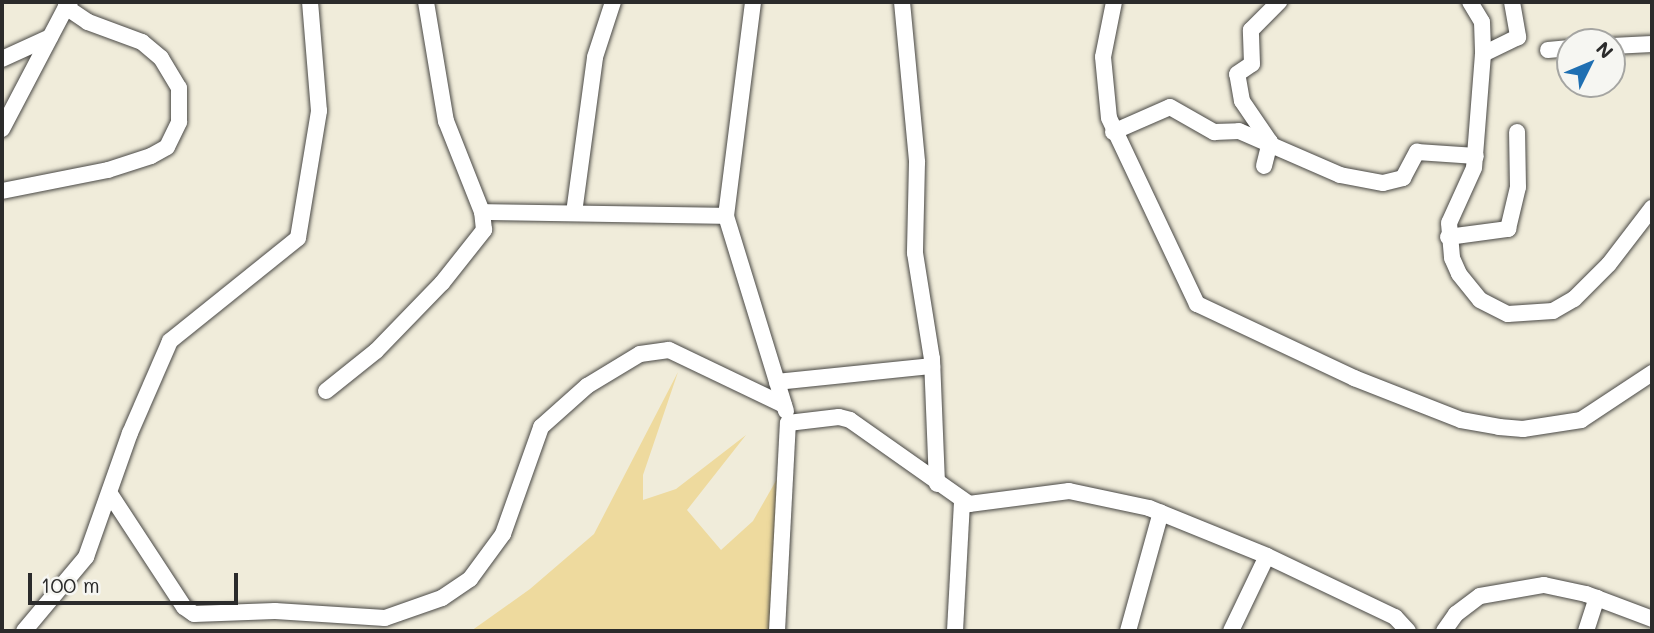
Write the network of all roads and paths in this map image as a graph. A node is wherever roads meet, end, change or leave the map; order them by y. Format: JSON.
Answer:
{"nodes":[{"id":1,"x":310,"y":2,"type":"edge"},
{"id":2,"x":426,"y":2,"type":"edge"},
{"id":3,"x":613,"y":2,"type":"edge"},
{"id":4,"x":753,"y":2,"type":"edge"},
{"id":5,"x":902,"y":2,"type":"edge"},
{"id":6,"x":1114,"y":2,"type":"edge"},
{"id":7,"x":1279,"y":2,"type":"edge"},
{"id":8,"x":1470,"y":2,"type":"edge"},
{"id":9,"x":1512,"y":2,"type":"edge"},
{"id":10,"x":68,"y":4,"type":"edge"},
{"id":11,"x":50,"y":37,"type":"junction"},
{"id":12,"x":1652,"y":44,"type":"edge"},
{"id":13,"x":1626,"y":45,"type":"edge"},
{"id":14,"x":1556,"y":49,"type":"edge"},
{"id":15,"x":1548,"y":50,"type":"dead end"},
{"id":16,"x":1483,"y":54,"type":"junction"},
{"id":17,"x":2,"y":59,"type":"edge"},
{"id":18,"x":2,"y":129,"type":"edge"},
{"id":19,"x":1113,"y":132,"type":"junction"},
{"id":20,"x":1517,"y":132,"type":"dead end"},
{"id":21,"x":1270,"y":142,"type":"junction"},
{"id":22,"x":1476,"y":156,"type":"junction"},
{"id":23,"x":1264,"y":166,"type":"dead end"},
{"id":24,"x":2,"y":191,"type":"edge"},
{"id":25,"x":1652,"y":208,"type":"edge"},
{"id":26,"x":482,"y":212,"type":"junction"},
{"id":27,"x":574,"y":214,"type":"junction"},
{"id":28,"x":726,"y":216,"type":"junction"},
{"id":29,"x":1448,"y":237,"type":"junction"},
{"id":30,"x":932,"y":366,"type":"junction"},
{"id":31,"x":1652,"y":373,"type":"edge"},
{"id":32,"x":777,"y":382,"type":"junction"},
{"id":33,"x":326,"y":391,"type":"dead end"},
{"id":34,"x":784,"y":405,"type":"junction"},
{"id":35,"x":788,"y":423,"type":"junction"},
{"id":36,"x":937,"y":484,"type":"junction"},
{"id":37,"x":110,"y":494,"type":"junction"},
{"id":38,"x":962,"y":501,"type":"junction"},
{"id":39,"x":1161,"y":512,"type":"junction"},
{"id":40,"x":1267,"y":556,"type":"junction"},
{"id":41,"x":1597,"y":598,"type":"junction"},
{"id":42,"x":1652,"y":619,"type":"edge"},
{"id":43,"x":24,"y":631,"type":"edge"},
{"id":44,"x":777,"y":631,"type":"edge"},
{"id":45,"x":955,"y":631,"type":"edge"},
{"id":46,"x":1128,"y":631,"type":"edge"},
{"id":47,"x":1231,"y":631,"type":"edge"},
{"id":48,"x":1408,"y":631,"type":"edge"},
{"id":49,"x":1444,"y":631,"type":"edge"},
{"id":50,"x":1586,"y":631,"type":"edge"}],
"edges":[{"from":1,"to":37,"type":"street"},
{"from":2,"to":26,"type":"street"},
{"from":3,"to":27,"type":"street"},
{"from":4,"to":28,"type":"street"},
{"from":5,"to":30,"type":"street"},
{"from":6,"to":19,"type":"street"},
{"from":7,"to":21,"type":"street"},
{"from":8,"to":16,"type":"street"},
{"from":9,"to":16,"type":"street"},
{"from":10,"to":11,"type":"street"},
{"from":10,"to":24,"type":"street"},
{"from":11,"to":17,"type":"street"},
{"from":11,"to":18,"type":"street"},
{"from":12,"to":13,"type":"street"},
{"from":14,"to":15,"type":"street"},
{"from":16,"to":22,"type":"street"},
{"from":19,"to":21,"type":"street"},
{"from":19,"to":31,"type":"street"},
{"from":20,"to":29,"type":"street"},
{"from":21,"to":22,"type":"street"},
{"from":21,"to":23,"type":"street"},
{"from":22,"to":29,"type":"street"},
{"from":25,"to":29,"type":"street"},
{"from":26,"to":27,"type":"street"},
{"from":26,"to":33,"type":"street"},
{"from":27,"to":28,"type":"street"},
{"from":28,"to":32,"type":"street"},
{"from":30,"to":32,"type":"street"},
{"from":30,"to":36,"type":"street"},
{"from":32,"to":34,"type":"street"},
{"from":34,"to":35,"type":"street"},
{"from":34,"to":37,"type":"street"},
{"from":35,"to":36,"type":"street"},
{"from":35,"to":44,"type":"street"},
{"from":36,"to":38,"type":"street"},
{"from":37,"to":43,"type":"street"},
{"from":38,"to":39,"type":"street"},
{"from":38,"to":45,"type":"street"},
{"from":39,"to":40,"type":"street"},
{"from":39,"to":46,"type":"street"},
{"from":40,"to":47,"type":"street"},
{"from":40,"to":48,"type":"street"},
{"from":41,"to":42,"type":"street"},
{"from":41,"to":49,"type":"street"},
{"from":41,"to":50,"type":"street"}]}
